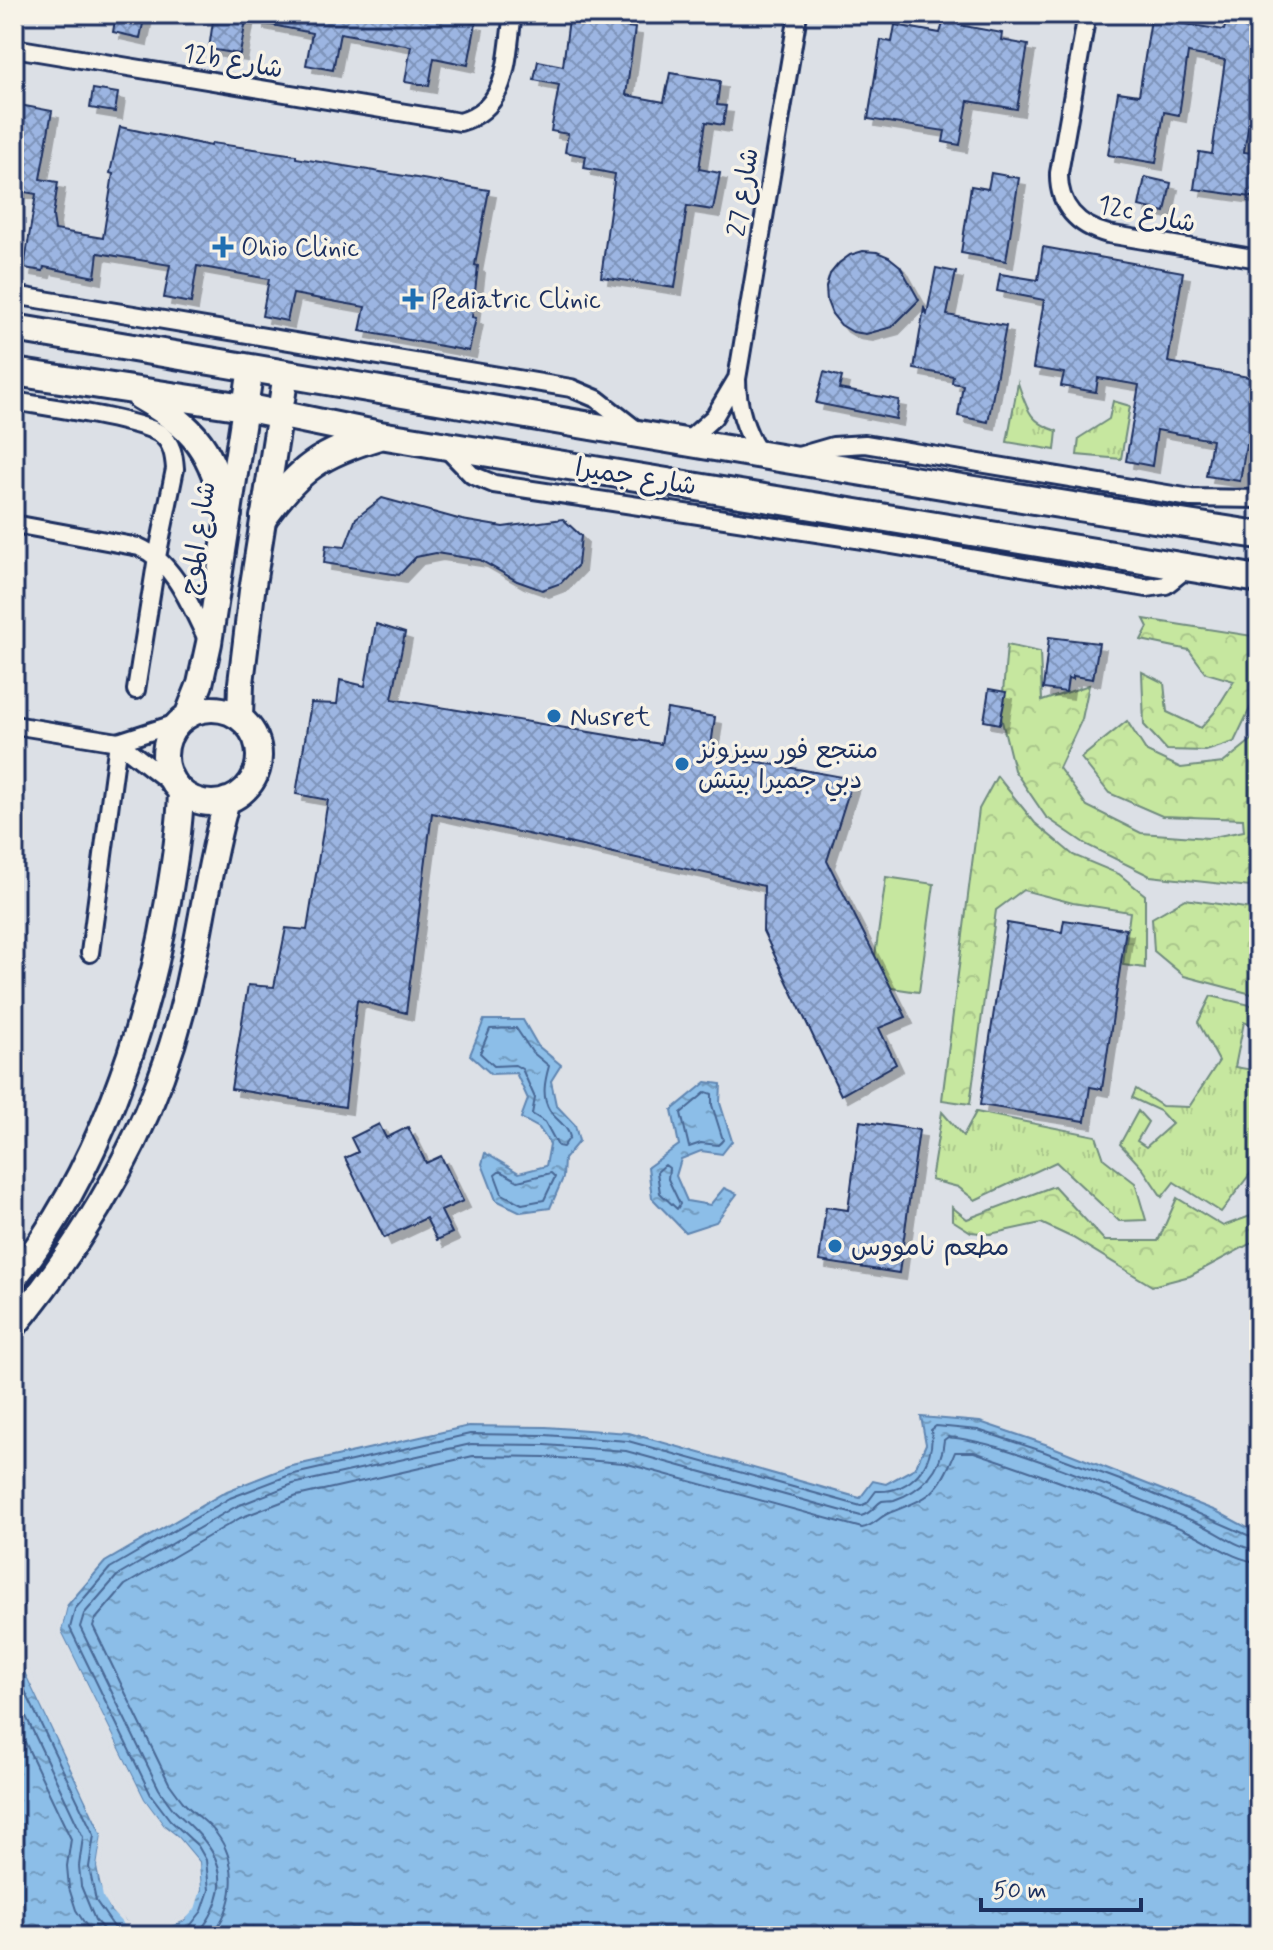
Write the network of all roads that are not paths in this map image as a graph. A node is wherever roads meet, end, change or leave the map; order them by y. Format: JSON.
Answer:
{"nodes":[{"id":1,"x":513,"y":14,"type":"edge"},
{"id":2,"x":798,"y":14,"type":"edge"},
{"id":3,"x":1087,"y":14,"type":"edge"},
{"id":4,"x":14,"y":48,"type":"edge"},
{"id":5,"x":1259,"y":259,"type":"edge"},
{"id":6,"x":14,"y":295,"type":"edge"},
{"id":7,"x":14,"y":328,"type":"edge"},
{"id":8,"x":251,"y":368,"type":"junction"},
{"id":9,"x":14,"y":372,"type":"edge"},
{"id":10,"x":286,"y":374,"type":"junction"},
{"id":11,"x":737,"y":379,"type":"junction"},
{"id":12,"x":127,"y":388,"type":"junction"},
{"id":13,"x":14,"y":401,"type":"edge"},
{"id":14,"x":244,"y":407,"type":"junction"},
{"id":15,"x":280,"y":414,"type":"junction"},
{"id":16,"x":639,"y":432,"type":"junction"},
{"id":17,"x":380,"y":435,"type":"junction"},
{"id":18,"x":686,"y":442,"type":"junction"},
{"id":19,"x":773,"y":457,"type":"junction"},
{"id":20,"x":1259,"y":499,"type":"edge"},
{"id":21,"x":228,"y":514,"type":"junction"},
{"id":22,"x":264,"y":517,"type":"junction"},
{"id":23,"x":14,"y":524,"type":"edge"},
{"id":24,"x":1259,"y":535,"type":"edge"},
{"id":25,"x":157,"y":557,"type":"junction"},
{"id":26,"x":1259,"y":579,"type":"edge"},
{"id":27,"x":209,"y":643,"type":"junction"},
{"id":28,"x":136,"y":690,"type":"dead end"},
{"id":29,"x":240,"y":718,"type":"junction"},
{"id":30,"x":182,"y":719,"type":"junction"},
{"id":31,"x":14,"y":725,"type":"edge"},
{"id":32,"x":118,"y":742,"type":"junction"},
{"id":33,"x":178,"y":789,"type":"junction"},
{"id":34,"x":227,"y":800,"type":"junction"},
{"id":35,"x":90,"y":953,"type":"dead end"},
{"id":36,"x":14,"y":1278,"type":"edge"},
{"id":37,"x":14,"y":1326,"type":"edge"}],
"edges":[{"from":1,"to":4,"type":"street","name":"12b شارع"},
{"from":2,"to":11,"type":"street","name":"شارع 27"},
{"from":3,"to":5,"type":"street","name":"12c شارع"},
{"from":6,"to":16,"type":"street"},
{"from":7,"to":8,"type":"main road","name":"شارع جميرا"},
{"from":8,"to":10,"type":"main road","name":"شارع جميرا"},
{"from":8,"to":14,"type":"street","name":"شارع الموج"},
{"from":9,"to":12,"type":"main road","name":"شارع جميرا"},
{"from":10,"to":15,"type":"street"},
{"from":10,"to":16,"type":"main road","name":"شارع جميرا"},
{"from":11,"to":18,"type":"street","name":"شارع 27"},
{"from":11,"to":19,"type":"street","name":"شارع 27"},
{"from":12,"to":14,"type":"main road","name":"شارع جميرا"},
{"from":12,"to":21,"type":"main road"},
{"from":13,"to":25,"type":"street"},
{"from":14,"to":15,"type":"main road","name":"شارع جميرا"},
{"from":14,"to":21,"type":"street","name":"شارع الموج"},
{"from":15,"to":17,"type":"main road","name":"شارع جميرا"},
{"from":15,"to":22,"type":"street"},
{"from":16,"to":18,"type":"main road","name":"شارع جميرا"},
{"from":17,"to":22,"type":"main road"},
{"from":17,"to":26,"type":"main road","name":"شارع جميرا"},
{"from":18,"to":19,"type":"main road","name":"شارع جميرا"},
{"from":19,"to":20,"type":"street"},
{"from":19,"to":24,"type":"main road","name":"شارع جميرا"},
{"from":21,"to":27,"type":"street","name":"شارع الموج"},
{"from":22,"to":29,"type":"street"},
{"from":23,"to":25,"type":"street"},
{"from":25,"to":27,"type":"street"},
{"from":25,"to":28,"type":"street"},
{"from":27,"to":30,"type":"street","name":"شارع الموج"},
{"from":29,"to":30,"type":"street"},
{"from":29,"to":34,"type":"street"},
{"from":30,"to":32,"type":"street"},
{"from":30,"to":33,"type":"street"},
{"from":31,"to":32,"type":"street"},
{"from":32,"to":33,"type":"street"},
{"from":32,"to":35,"type":"street"},
{"from":33,"to":34,"type":"street"},
{"from":33,"to":36,"type":"street"},
{"from":34,"to":37,"type":"street"}]}
